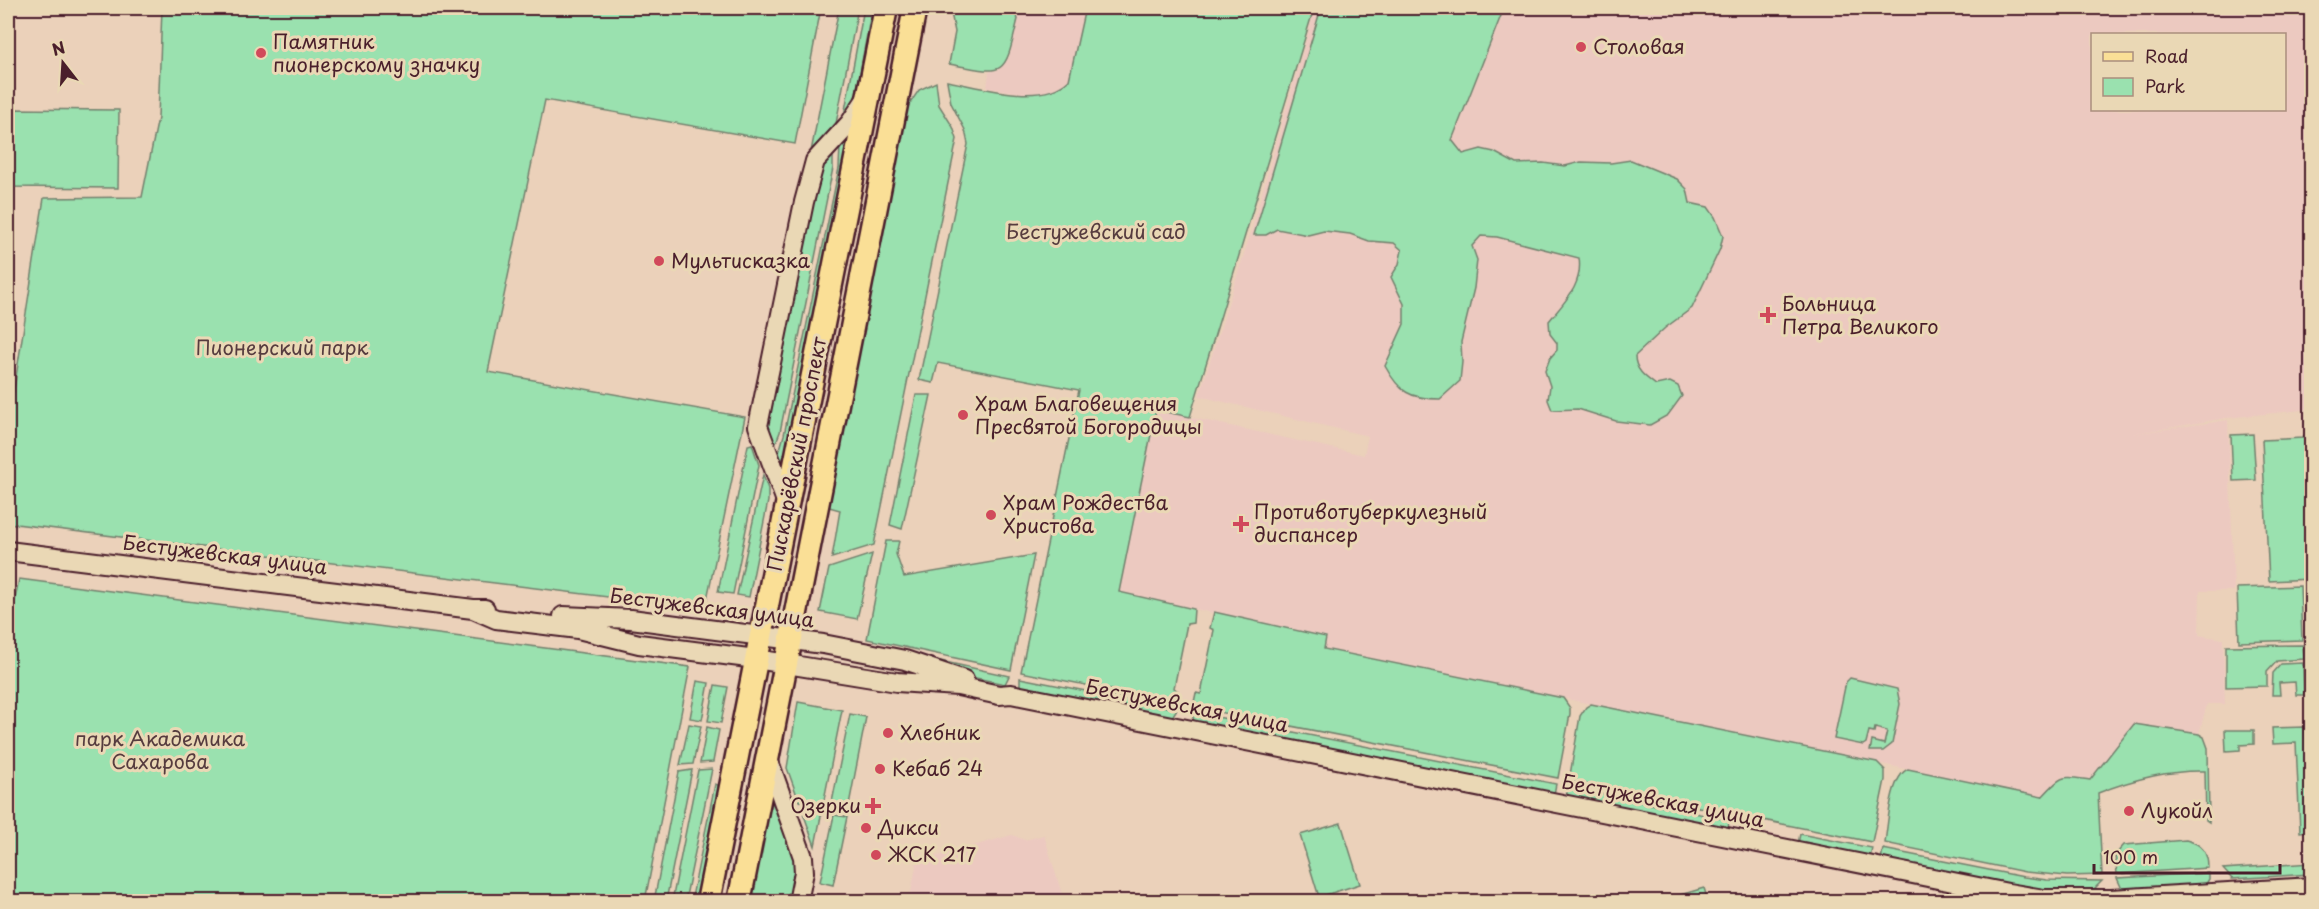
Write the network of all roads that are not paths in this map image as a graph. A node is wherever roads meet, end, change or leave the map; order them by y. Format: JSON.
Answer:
{"nodes":[{"id":1,"x":886,"y":8,"type":"edge"},
{"id":2,"x":915,"y":8,"type":"edge"},
{"id":3,"x":869,"y":95,"type":"junction"},
{"id":4,"x":787,"y":504,"type":"junction"},
{"id":5,"x":8,"y":551,"type":"edge"},
{"id":6,"x":473,"y":609,"type":"junction"},
{"id":7,"x":760,"y":635,"type":"junction"},
{"id":8,"x":791,"y":640,"type":"junction"},
{"id":9,"x":756,"y":658,"type":"junction"},
{"id":10,"x":787,"y":664,"type":"junction"},
{"id":11,"x":1011,"y":694,"type":"junction"},
{"id":12,"x":768,"y":759,"type":"junction"},
{"id":13,"x":2312,"y":887,"type":"edge"},
{"id":14,"x":708,"y":902,"type":"edge"},
{"id":15,"x":739,"y":902,"type":"edge"},
{"id":16,"x":798,"y":902,"type":"edge"}],
"edges":[{"from":1,"to":3,"type":"main road","name":"Пискарёвский проспект"},
{"from":2,"to":8,"type":"main road","name":"Пискарёвский проспект"},
{"from":3,"to":4,"type":"main road","name":"Пискарёвский проспект"},
{"from":3,"to":4,"type":"street"},
{"from":4,"to":7,"type":"main road","name":"Пискарёвский проспект"},
{"from":5,"to":6,"type":"street","name":"Бестужевская улица"},
{"from":6,"to":7,"type":"street","name":"Бестужевская улица"},
{"from":6,"to":9,"type":"street","name":"Бестужевская улица"},
{"from":7,"to":8,"type":"street","name":"Бестужевская улица"},
{"from":7,"to":9,"type":"main road","name":"Пискарёвский проспект"},
{"from":8,"to":10,"type":"main road","name":"Пискарёвский проспект"},
{"from":8,"to":11,"type":"street","name":"Бестужевская улица"},
{"from":9,"to":10,"type":"street","name":"Бестужевская улица"},
{"from":9,"to":14,"type":"main road","name":"Пискарёвский проспект"},
{"from":10,"to":11,"type":"street","name":"Бестужевская улица"},
{"from":10,"to":12,"type":"main road","name":"Пискарёвский проспект"},
{"from":11,"to":13,"type":"street","name":"Бестужевская улица"},
{"from":12,"to":15,"type":"main road","name":"Пискарёвский проспект"},
{"from":12,"to":16,"type":"street"}]}
